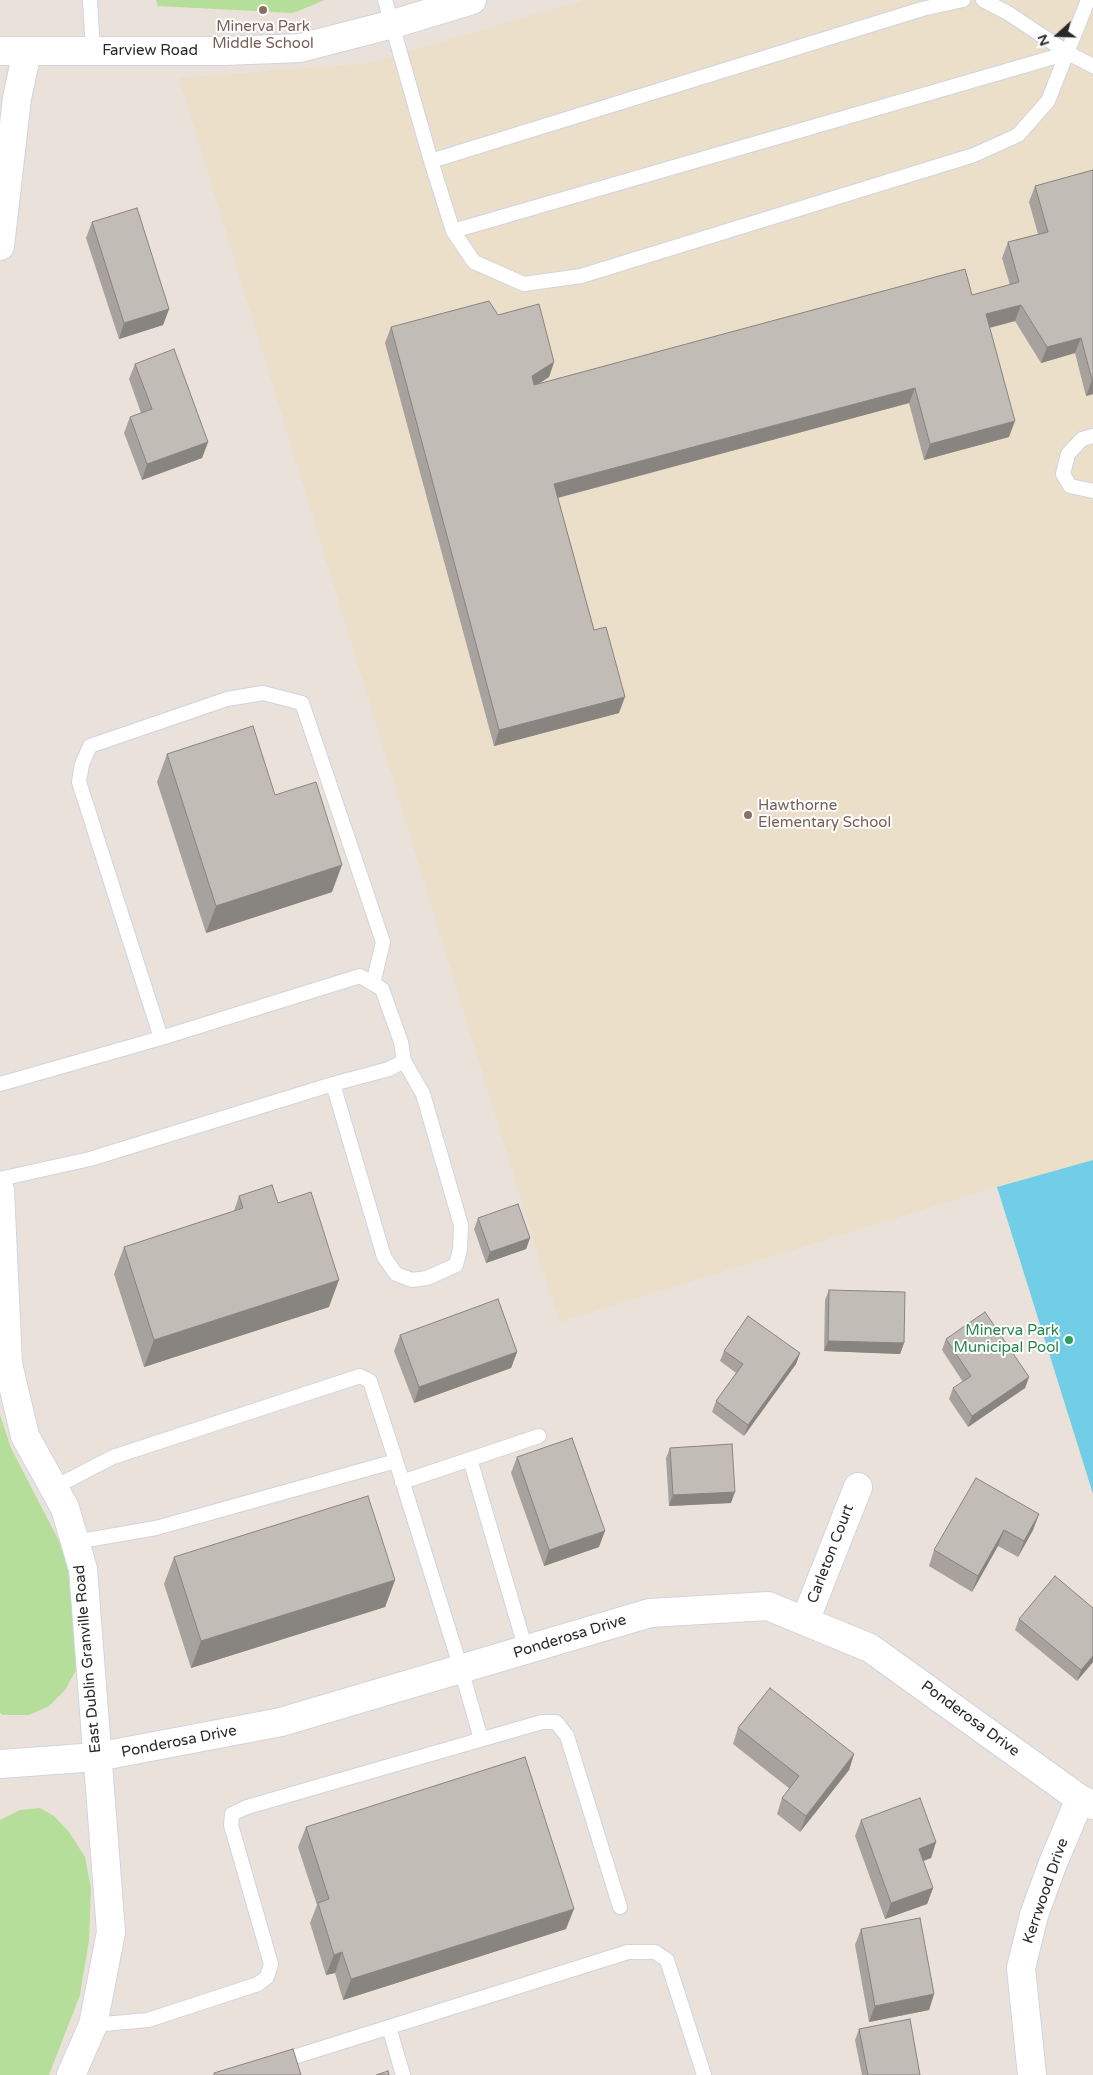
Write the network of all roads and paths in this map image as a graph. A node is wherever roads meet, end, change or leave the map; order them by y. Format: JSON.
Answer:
{"nodes":[{"id":1,"x":90,"y":0,"type":"edge"},
{"id":2,"x":472,"y":0,"type":"edge"},
{"id":3,"x":963,"y":0,"type":"edge"},
{"id":4,"x":983,"y":0,"type":"edge"},
{"id":5,"x":1088,"y":0,"type":"edge"},
{"id":6,"x":389,"y":12,"type":"edge"},
{"id":7,"x":0,"y":51,"type":"edge"},
{"id":8,"x":93,"y":51,"type":"junction"},
{"id":9,"x":27,"y":52,"type":"junction"},
{"id":10,"x":1068,"y":52,"type":"junction"},
{"id":11,"x":1093,"y":66,"type":"edge"},
{"id":12,"x":431,"y":161,"type":"junction"},
{"id":13,"x":453,"y":231,"type":"junction"},
{"id":14,"x":0,"y":246,"type":"edge"},
{"id":15,"x":1093,"y":436,"type":"edge"},
{"id":16,"x":1093,"y":491,"type":"edge"},
{"id":17,"x":373,"y":984,"type":"junction"},
{"id":18,"x":160,"y":1038,"type":"junction"},
{"id":19,"x":404,"y":1061,"type":"junction"},
{"id":20,"x":0,"y":1084,"type":"edge"},
{"id":21,"x":333,"y":1084,"type":"junction"},
{"id":22,"x":0,"y":1179,"type":"edge"},
{"id":23,"x":0,"y":1190,"type":"edge"},
{"id":24,"x":539,"y":1436,"type":"dead end"},
{"id":25,"x":470,"y":1459,"type":"junction"},
{"id":26,"x":396,"y":1461,"type":"junction"},
{"id":27,"x":402,"y":1482,"type":"junction"},
{"id":28,"x":858,"y":1487,"type":"dead end"},
{"id":29,"x":53,"y":1488,"type":"junction"},
{"id":30,"x":75,"y":1542,"type":"junction"},
{"id":31,"x":805,"y":1621,"type":"junction"},
{"id":32,"x":526,"y":1650,"type":"junction"},
{"id":33,"x":462,"y":1669,"type":"junction"},
{"id":34,"x":481,"y":1739,"type":"junction"},
{"id":35,"x":97,"y":1758,"type":"junction"},
{"id":36,"x":0,"y":1764,"type":"edge"},
{"id":37,"x":1086,"y":1802,"type":"edge"},
{"id":38,"x":620,"y":1907,"type":"dead end"},
{"id":39,"x":93,"y":2025,"type":"junction"},
{"id":40,"x":389,"y":2027,"type":"junction"},
{"id":41,"x":262,"y":2066,"type":"edge"},
{"id":42,"x":71,"y":2075,"type":"edge"},
{"id":43,"x":403,"y":2075,"type":"edge"},
{"id":44,"x":704,"y":2075,"type":"edge"},
{"id":45,"x":1032,"y":2075,"type":"edge"}],
"edges":[{"from":1,"to":8,"type":"lane"},
{"from":2,"to":6,"type":"street","name":"Farview Road"},
{"from":3,"to":12,"type":"lane"},
{"from":4,"to":10,"type":"lane"},
{"from":5,"to":10,"type":"lane"},
{"from":6,"to":8,"type":"street","name":"Farview Road"},
{"from":6,"to":12,"type":"lane"},
{"from":7,"to":9,"type":"street","name":"Farview Road"},
{"from":8,"to":9,"type":"street","name":"Farview Road"},
{"from":9,"to":14,"type":"street"},
{"from":10,"to":11,"type":"lane"},
{"from":10,"to":13,"type":"lane"},
{"from":10,"to":13,"type":"lane"},
{"from":12,"to":13,"type":"lane"},
{"from":15,"to":16,"type":"lane"},
{"from":17,"to":18,"type":"lane"},
{"from":17,"to":18,"type":"lane"},
{"from":17,"to":19,"type":"lane"},
{"from":18,"to":20,"type":"lane"},
{"from":19,"to":21,"type":"lane"},
{"from":19,"to":21,"type":"lane"},
{"from":21,"to":22,"type":"lane"},
{"from":23,"to":29,"type":"street","name":"East Dublin Granville Road"},
{"from":24,"to":25,"type":"lane"},
{"from":25,"to":27,"type":"lane"},
{"from":25,"to":32,"type":"lane"},
{"from":26,"to":27,"type":"lane"},
{"from":26,"to":29,"type":"lane"},
{"from":26,"to":30,"type":"lane"},
{"from":27,"to":33,"type":"lane"},
{"from":28,"to":31,"type":"street","name":"Carleton Court"},
{"from":29,"to":30,"type":"street","name":"East Dublin Granville Road"},
{"from":30,"to":35,"type":"street","name":"East Dublin Granville Road"},
{"from":31,"to":32,"type":"street","name":"Ponderosa Drive"},
{"from":31,"to":37,"type":"street","name":"Ponderosa Drive"},
{"from":32,"to":33,"type":"street","name":"Ponderosa Drive"},
{"from":33,"to":34,"type":"lane"},
{"from":33,"to":35,"type":"street","name":"Ponderosa Drive"},
{"from":34,"to":38,"type":"lane"},
{"from":34,"to":39,"type":"lane"},
{"from":35,"to":36,"type":"street","name":"Ponderosa Drive"},
{"from":35,"to":39,"type":"street","name":"East Dublin Granville Road"},
{"from":37,"to":45,"type":"street","name":"Kerrwood Drive"},
{"from":39,"to":42,"type":"street","name":"East Dublin Granville Road"},
{"from":40,"to":41,"type":"lane"},
{"from":40,"to":43,"type":"lane"},
{"from":40,"to":44,"type":"lane"}]}
